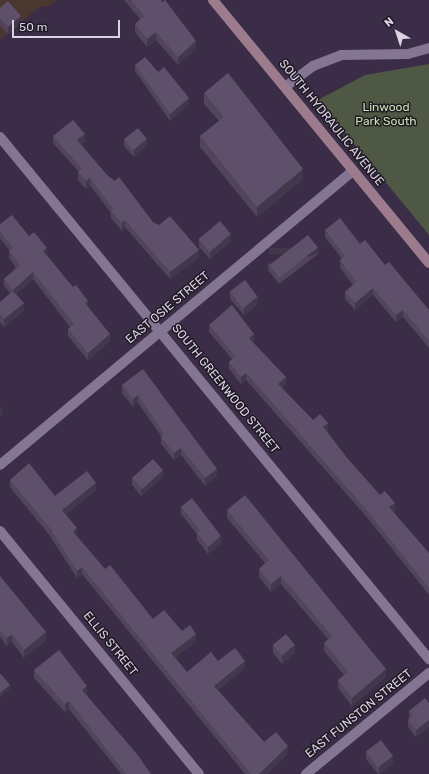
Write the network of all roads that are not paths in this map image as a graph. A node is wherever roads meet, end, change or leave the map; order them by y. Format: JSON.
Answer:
{"nodes":[{"id":1,"x":214,"y":0,"type":"edge"},
{"id":2,"x":429,"y":48,"type":"edge"},
{"id":3,"x":285,"y":87,"type":"junction"},
{"id":4,"x":0,"y":137,"type":"edge"},
{"id":5,"x":353,"y":171,"type":"junction"},
{"id":6,"x":429,"y":263,"type":"edge"},
{"id":7,"x":160,"y":331,"type":"junction"},
{"id":8,"x":0,"y":465,"type":"edge"},
{"id":9,"x":0,"y":531,"type":"edge"},
{"id":10,"x":429,"y":659,"type":"edge"},
{"id":11,"x":429,"y":673,"type":"edge"},
{"id":12,"x":199,"y":774,"type":"edge"},
{"id":13,"x":306,"y":774,"type":"edge"}],
"edges":[{"from":1,"to":3,"type":"street","name":"SOUTH HYDRAULIC AVENUE"},
{"from":2,"to":3,"type":"street"},
{"from":3,"to":5,"type":"street","name":"SOUTH HYDRAULIC AVENUE"},
{"from":4,"to":7,"type":"street","name":"SOUTH GREENWOOD STREET"},
{"from":5,"to":6,"type":"street","name":"SOUTH HYDRAULIC AVENUE"},
{"from":5,"to":7,"type":"street","name":"EAST OSIE STREET"},
{"from":7,"to":8,"type":"street","name":"EAST OSIE STREET"},
{"from":7,"to":10,"type":"street","name":"SOUTH GREENWOOD STREET"},
{"from":9,"to":12,"type":"street","name":"ELLIS STREET"},
{"from":11,"to":13,"type":"street","name":"EAST FUNSTON STREET"}]}
